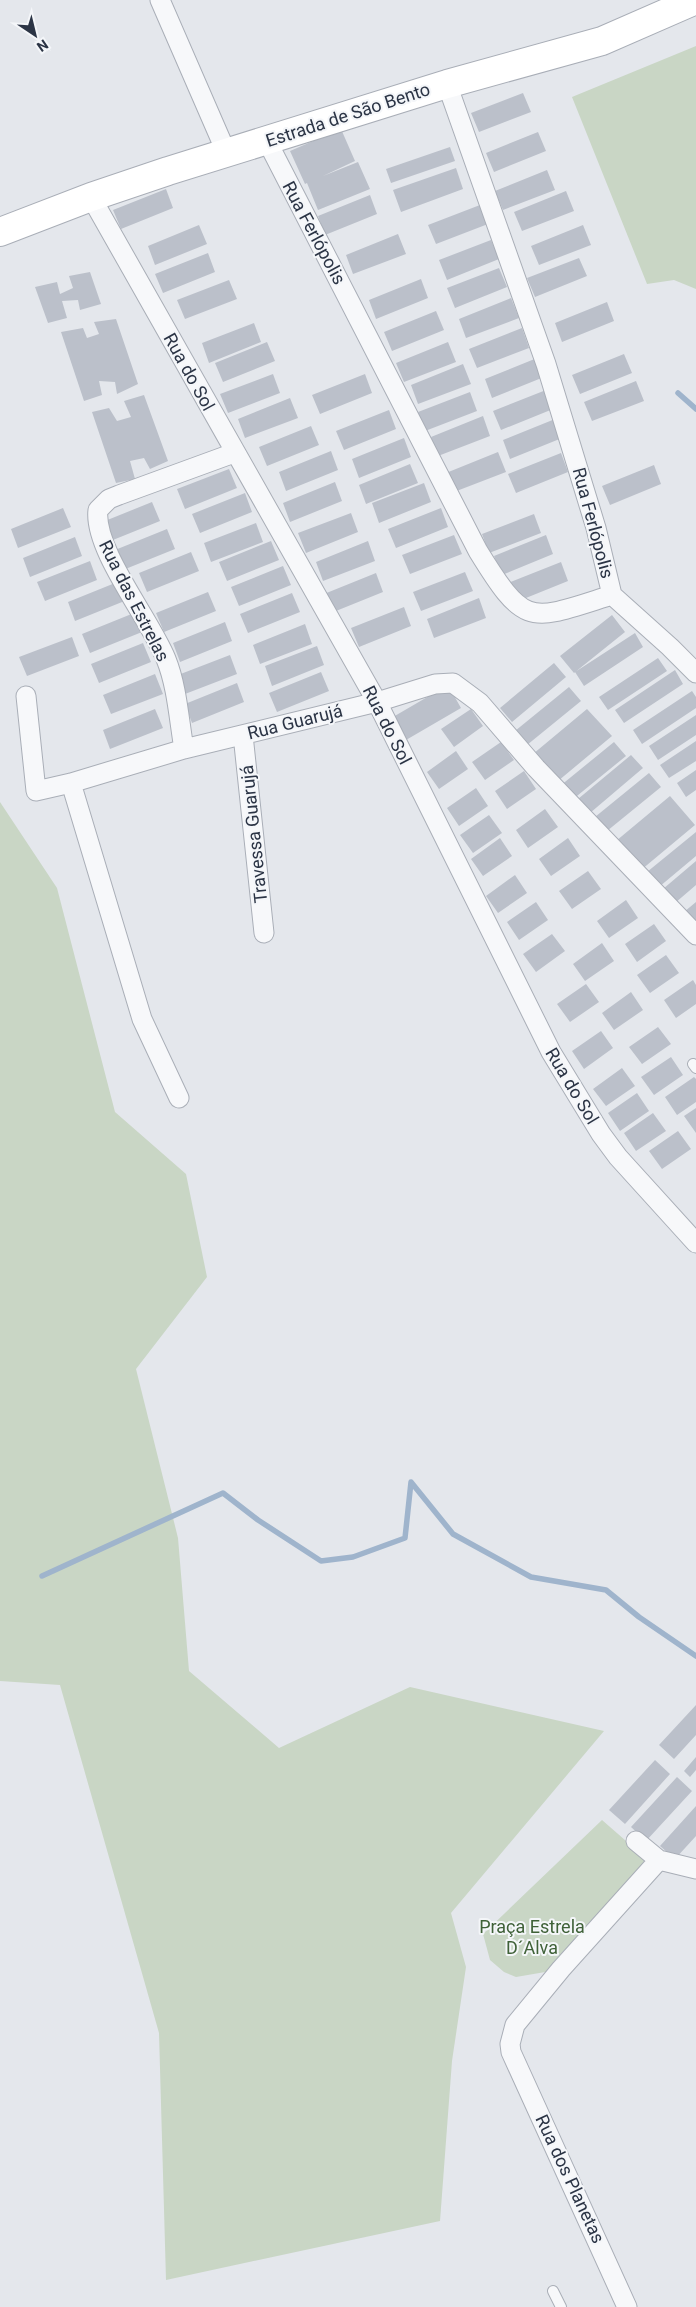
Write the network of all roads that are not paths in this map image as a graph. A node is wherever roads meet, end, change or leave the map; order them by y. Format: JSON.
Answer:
{"nodes":[{"id":1,"x":160,"y":0,"type":"edge"},
{"id":2,"x":696,"y":0,"type":"edge"},
{"id":3,"x":447,"y":84,"type":"junction"},
{"id":4,"x":266,"y":141,"type":"junction"},
{"id":5,"x":226,"y":154,"type":"junction"},
{"id":6,"x":91,"y":197,"type":"junction"},
{"id":7,"x":0,"y":232,"type":"edge"},
{"id":8,"x":234,"y":453,"type":"junction"},
{"id":9,"x":612,"y":595,"type":"junction"},
{"id":10,"x":696,"y":673,"type":"edge"},
{"id":11,"x":26,"y":696,"type":"dead end"},
{"id":12,"x":377,"y":702,"type":"junction"},
{"id":13,"x":243,"y":735,"type":"junction"},
{"id":14,"x":184,"y":749,"type":"junction"},
{"id":15,"x":71,"y":783,"type":"junction"},
{"id":16,"x":264,"y":933,"type":"dead end"},
{"id":17,"x":696,"y":935,"type":"edge"},
{"id":18,"x":179,"y":1098,"type":"dead end"},
{"id":19,"x":696,"y":1243,"type":"edge"},
{"id":20,"x":636,"y":1841,"type":"dead end"},
{"id":21,"x":659,"y":1860,"type":"junction"},
{"id":22,"x":696,"y":1869,"type":"edge"},
{"id":23,"x":553,"y":2291,"type":"dead end"},
{"id":24,"x":561,"y":2307,"type":"edge"},
{"id":25,"x":627,"y":2307,"type":"edge"}],
"edges":[{"from":1,"to":5,"type":"street"},
{"from":2,"to":3,"type":"street","name":"Estrada de São Bento"},
{"from":3,"to":4,"type":"street","name":"Estrada de São Bento"},
{"from":3,"to":9,"type":"street","name":"Rua Ferlópolis"},
{"from":4,"to":5,"type":"street","name":"Estrada de São Bento"},
{"from":4,"to":9,"type":"street","name":"Rua Ferlópolis"},
{"from":5,"to":6,"type":"street","name":"Estrada de São Bento"},
{"from":6,"to":7,"type":"street","name":"Estrada de São Bento"},
{"from":6,"to":8,"type":"street","name":"Rua do Sol"},
{"from":8,"to":12,"type":"street","name":"Rua do Sol"},
{"from":8,"to":14,"type":"street","name":"Rua das Estrelas"},
{"from":9,"to":10,"type":"street"},
{"from":11,"to":15,"type":"street","name":"Rua Guarujá"},
{"from":12,"to":13,"type":"street","name":"Rua Guarujá"},
{"from":12,"to":17,"type":"street","name":"Rua Guarujá"},
{"from":12,"to":19,"type":"street","name":"Rua do Sol"},
{"from":13,"to":14,"type":"street","name":"Rua Guarujá"},
{"from":13,"to":16,"type":"street","name":"Travessa Guarujá"},
{"from":14,"to":15,"type":"street","name":"Rua Guarujá"},
{"from":15,"to":18,"type":"street"},
{"from":20,"to":21,"type":"street"},
{"from":21,"to":22,"type":"street"},
{"from":21,"to":25,"type":"street","name":"Rua dos Planetas"},
{"from":23,"to":24,"type":"lane"}]}
